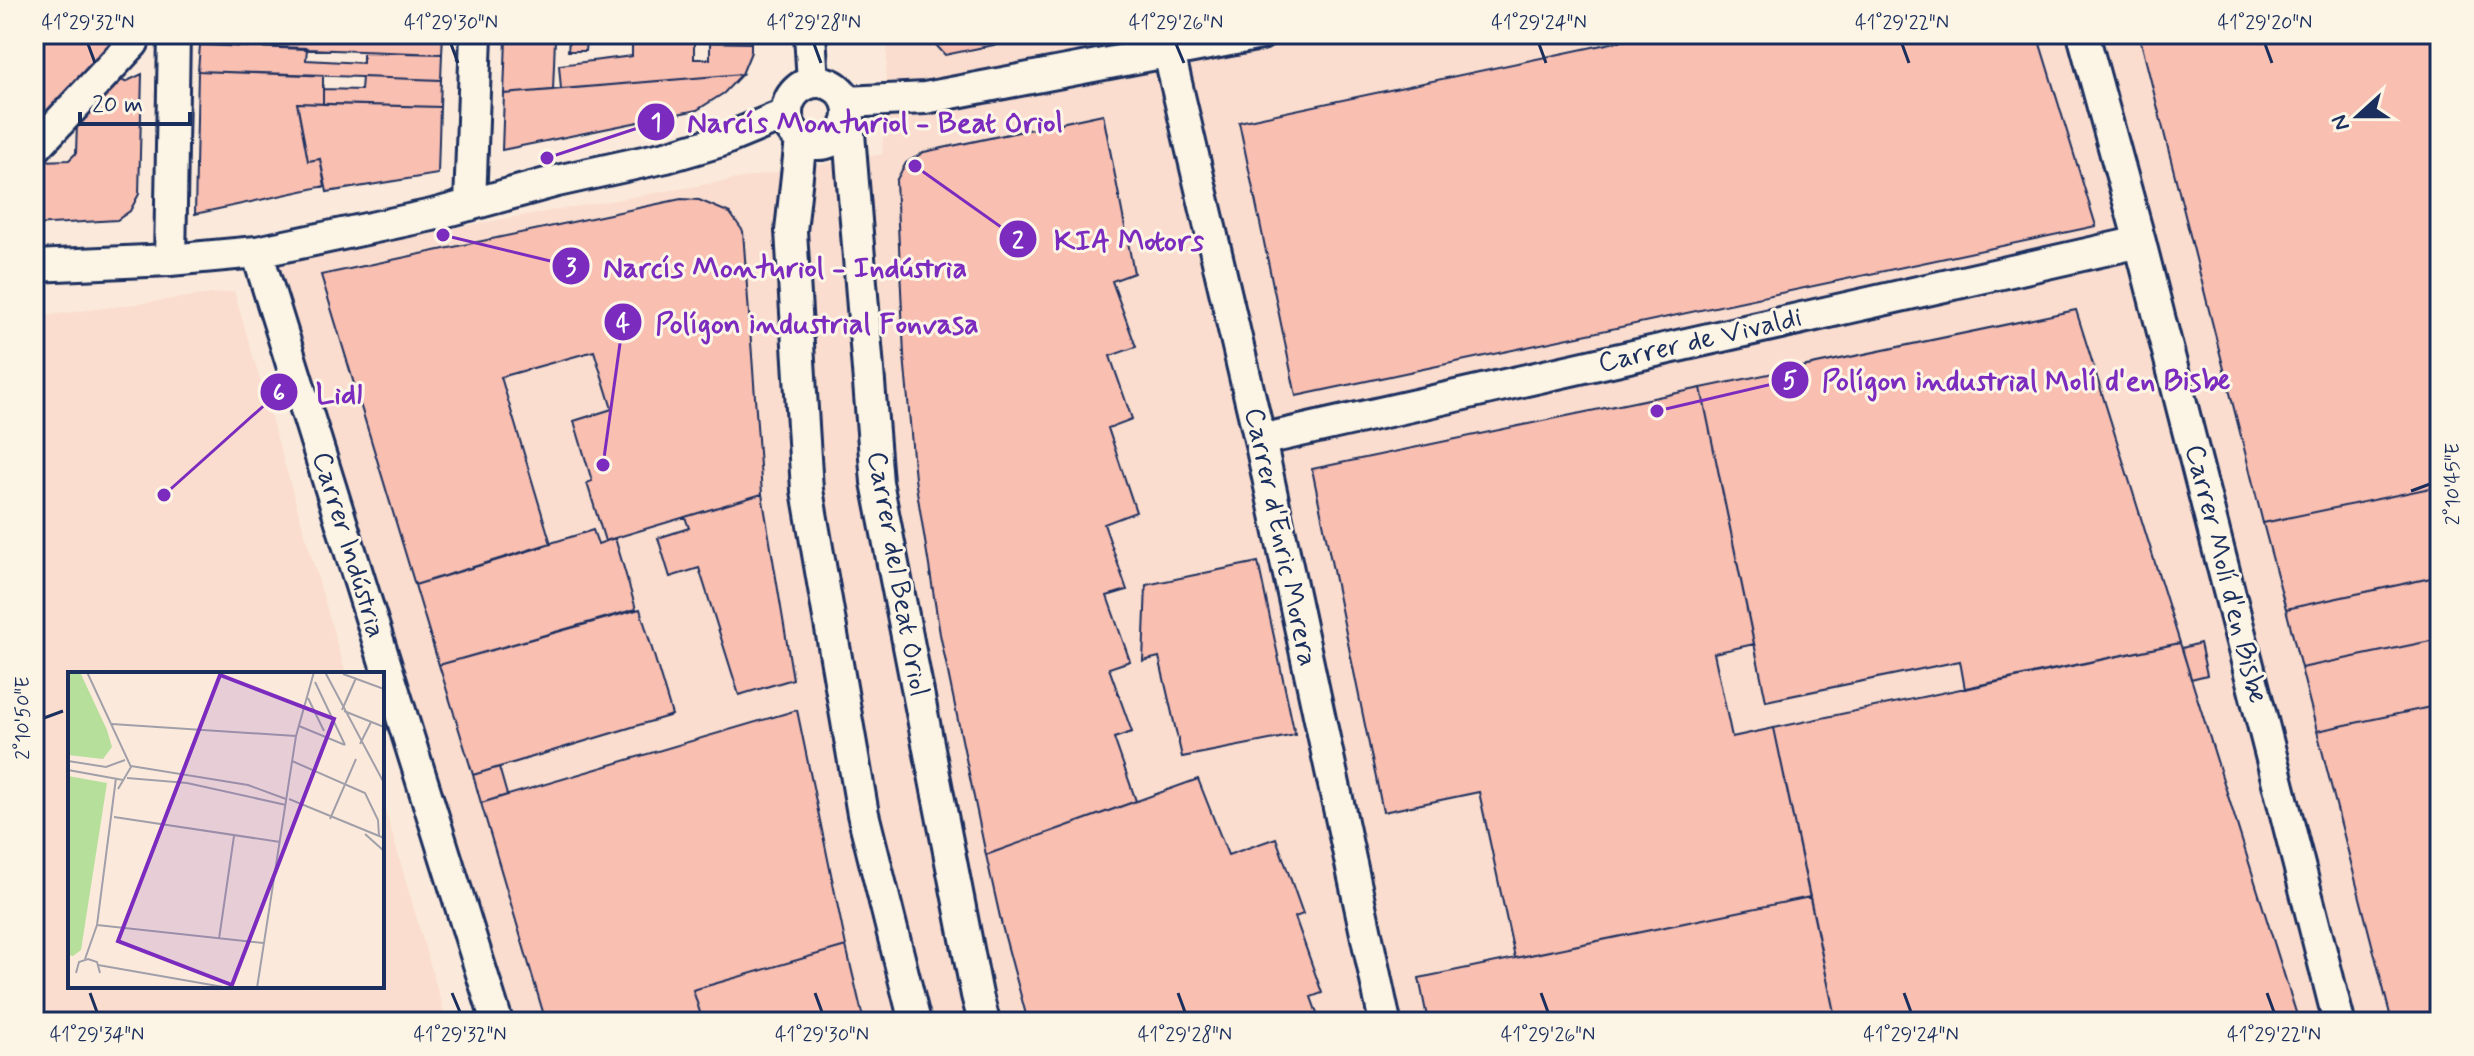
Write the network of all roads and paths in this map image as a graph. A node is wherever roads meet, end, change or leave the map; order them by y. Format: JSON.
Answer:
{"nodes":[{"id":1,"x":174,"y":34,"type":"edge"},
{"id":2,"x":476,"y":34,"type":"edge"},
{"id":3,"x":810,"y":34,"type":"edge"},
{"id":4,"x":1261,"y":34,"type":"edge"},
{"id":5,"x":2083,"y":34,"type":"edge"},
{"id":6,"x":133,"y":43,"type":"dead end"},
{"id":7,"x":1169,"y":53,"type":"junction"},
{"id":8,"x":813,"y":82,"type":"junction"},
{"id":9,"x":848,"y":112,"type":"junction"},
{"id":10,"x":794,"y":126,"type":"junction"},
{"id":11,"x":34,"y":149,"type":"edge"},
{"id":12,"x":470,"y":205,"type":"junction"},
{"id":13,"x":2140,"y":242,"type":"junction"},
{"id":14,"x":257,"y":252,"type":"junction"},
{"id":15,"x":170,"y":260,"type":"junction"},
{"id":16,"x":34,"y":266,"type":"edge"},
{"id":17,"x":1260,"y":440,"type":"junction"},
{"id":18,"x":497,"y":1022,"type":"edge"},
{"id":19,"x":915,"y":1022,"type":"edge"},
{"id":20,"x":984,"y":1022,"type":"edge"},
{"id":21,"x":1385,"y":1022,"type":"edge"},
{"id":22,"x":2339,"y":1022,"type":"edge"}],
"edges":[{"from":1,"to":15,"type":"street"},
{"from":2,"to":12,"type":"street"},
{"from":3,"to":8,"type":"street"},
{"from":4,"to":7,"type":"street"},
{"from":5,"to":13,"type":"street","name":"Carrer Molí d'en Bisbe"},
{"from":6,"to":11,"type":"street"},
{"from":7,"to":9,"type":"street"},
{"from":7,"to":17,"type":"street","name":"Carrer d'Enric Morera"},
{"from":8,"to":9,"type":"street"},
{"from":8,"to":10,"type":"street"},
{"from":9,"to":10,"type":"street"},
{"from":9,"to":20,"type":"street","name":"Carrer del Beat Oriol"},
{"from":10,"to":12,"type":"street"},
{"from":10,"to":19,"type":"street"},
{"from":12,"to":14,"type":"street"},
{"from":13,"to":17,"type":"street","name":"Carrer de Vivaldi"},
{"from":13,"to":22,"type":"street","name":"Carrer Molí d'en Bisbe"},
{"from":14,"to":15,"type":"street"},
{"from":14,"to":18,"type":"street","name":"Carrer Indústria"},
{"from":15,"to":16,"type":"street"},
{"from":17,"to":21,"type":"street","name":"Carrer d'Enric Morera"}]}
